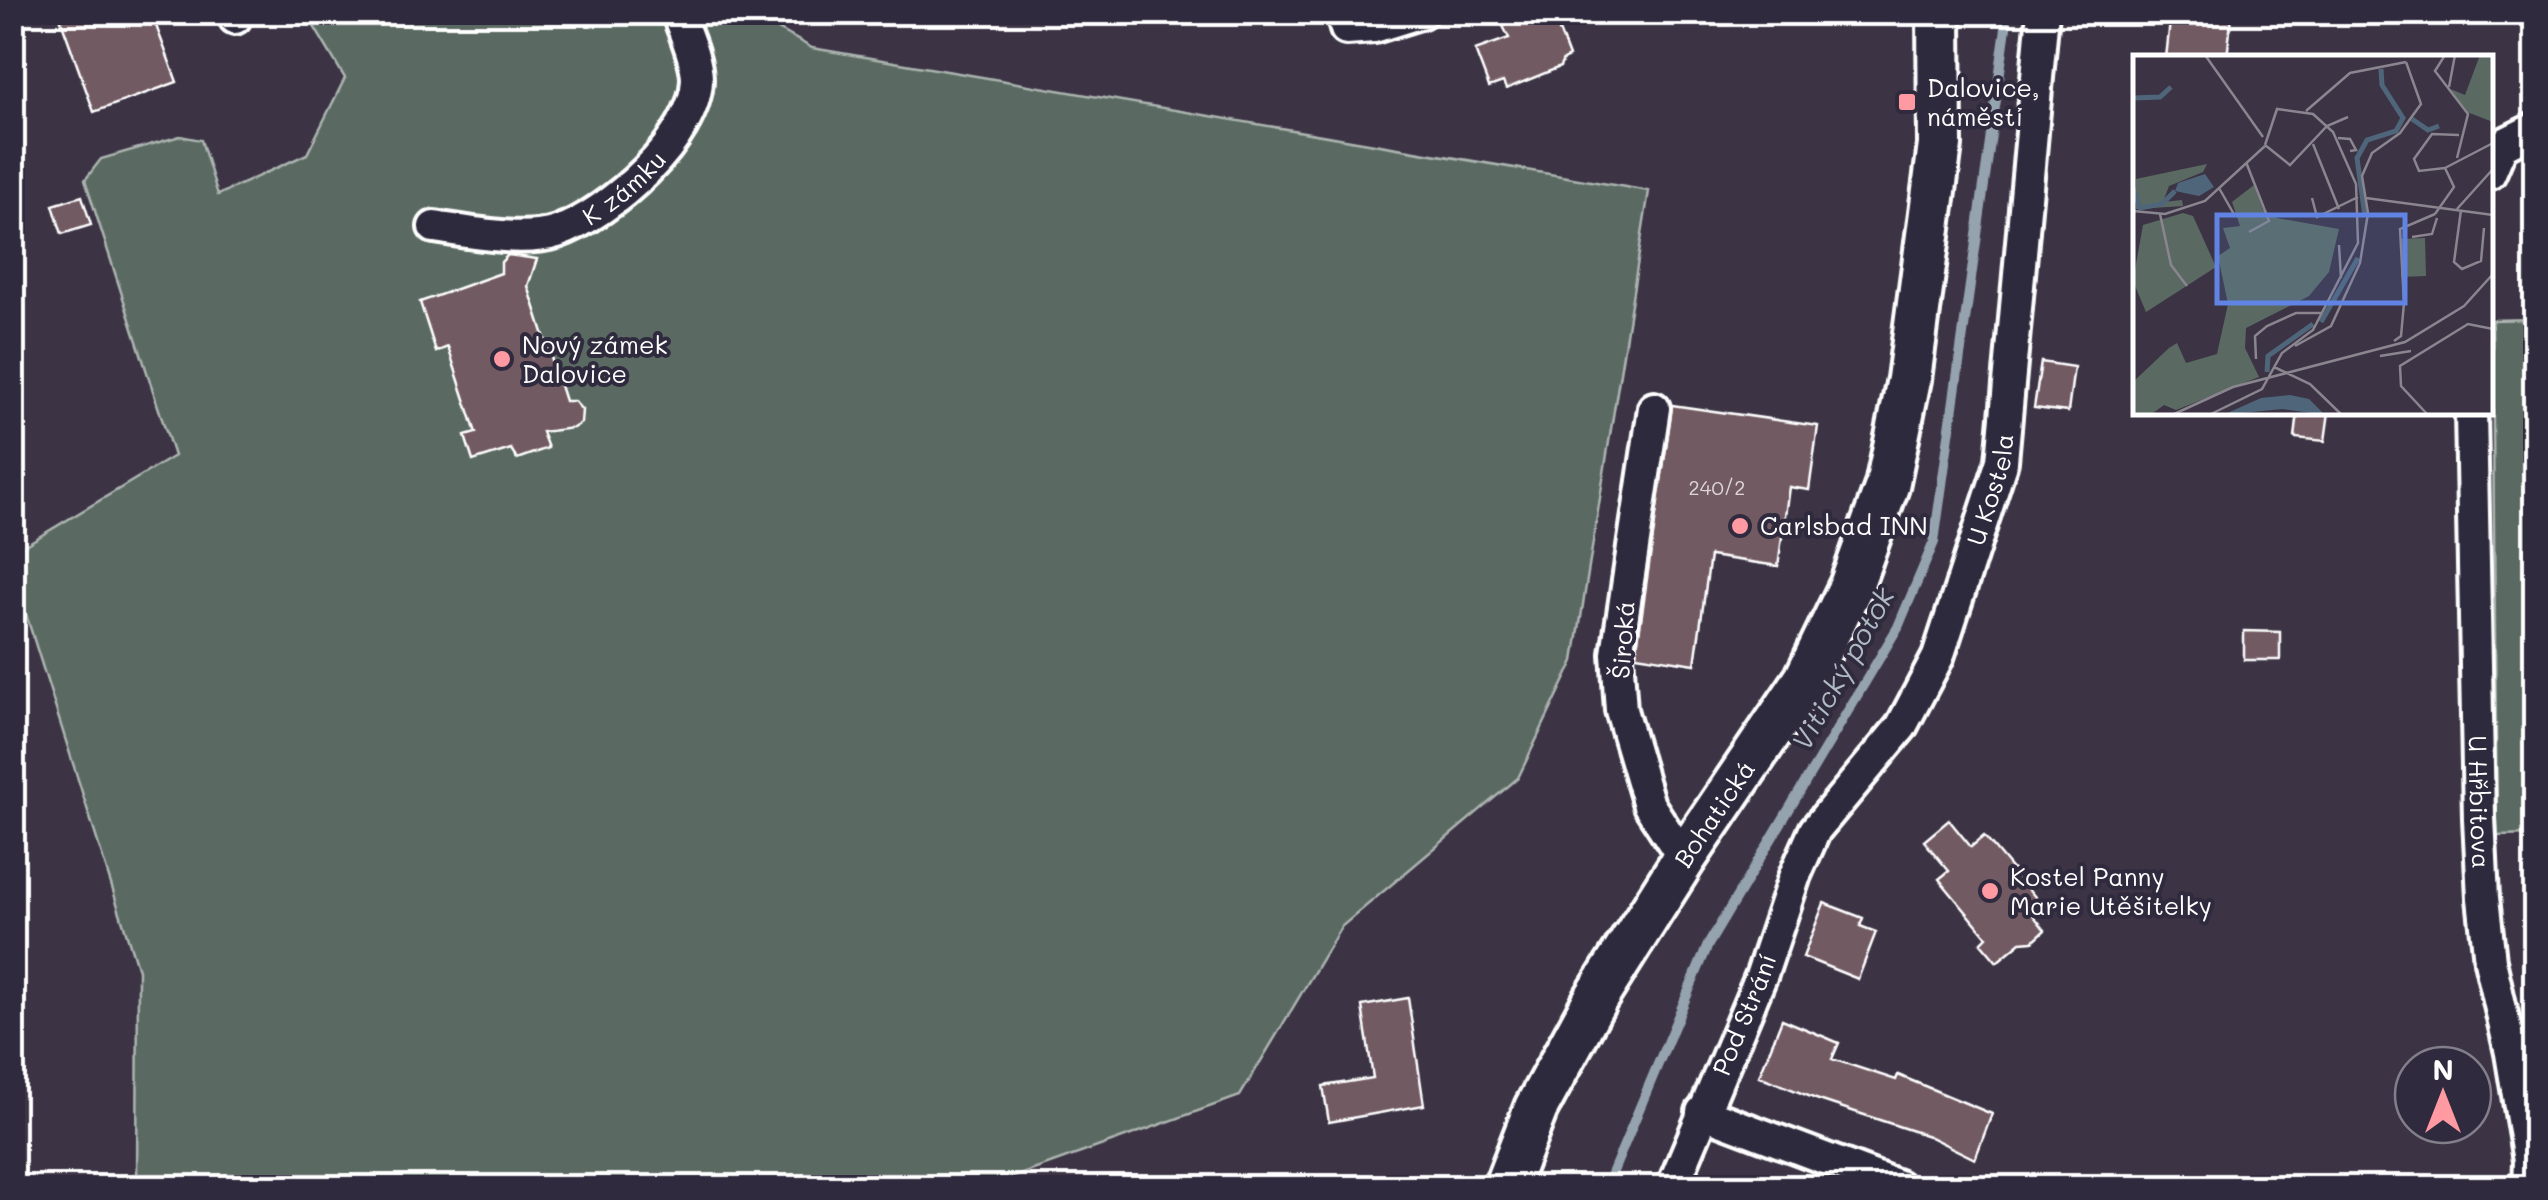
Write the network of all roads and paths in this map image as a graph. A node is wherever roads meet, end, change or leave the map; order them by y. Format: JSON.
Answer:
{"nodes":[{"id":1,"x":677,"y":12,"type":"edge"},
{"id":2,"x":1341,"y":12,"type":"edge"},
{"id":3,"x":1422,"y":12,"type":"edge"},
{"id":4,"x":1940,"y":12,"type":"edge"},
{"id":5,"x":2043,"y":12,"type":"edge"},
{"id":6,"x":2536,"y":128,"type":"edge"},
{"id":7,"x":2493,"y":165,"type":"edge"},
{"id":8,"x":434,"y":228,"type":"dead end"},
{"id":9,"x":1654,"y":408,"type":"dead end"},
{"id":10,"x":2471,"y":415,"type":"edge"},
{"id":11,"x":1684,"y":859,"type":"junction"},
{"id":12,"x":1782,"y":914,"type":"joint"},
{"id":13,"x":1702,"y":1112,"type":"junction"},
{"id":14,"x":1898,"y":1186,"type":"edge"},
{"id":15,"x":1505,"y":1188,"type":"edge"},
{"id":16,"x":1672,"y":1188,"type":"edge"},
{"id":17,"x":2528,"y":1188,"type":"edge"}],
"edges":[{"from":1,"to":8,"type":"street","name":"K zámku"},
{"from":2,"to":3,"type":"street"},
{"from":4,"to":11,"type":"street","name":"Bohatická"},
{"from":5,"to":12,"type":"street","name":"U Kostela"},
{"from":6,"to":7,"type":"street"},
{"from":9,"to":11,"type":"street","name":"Široká"},
{"from":10,"to":17,"type":"street","name":"U Hřbitova"},
{"from":11,"to":15,"type":"street","name":"Bohatická"},
{"from":12,"to":13,"type":"street","name":"Pod Strání"},
{"from":13,"to":14,"type":"street"},
{"from":13,"to":16,"type":"street","name":"Pod Strání"}]}
